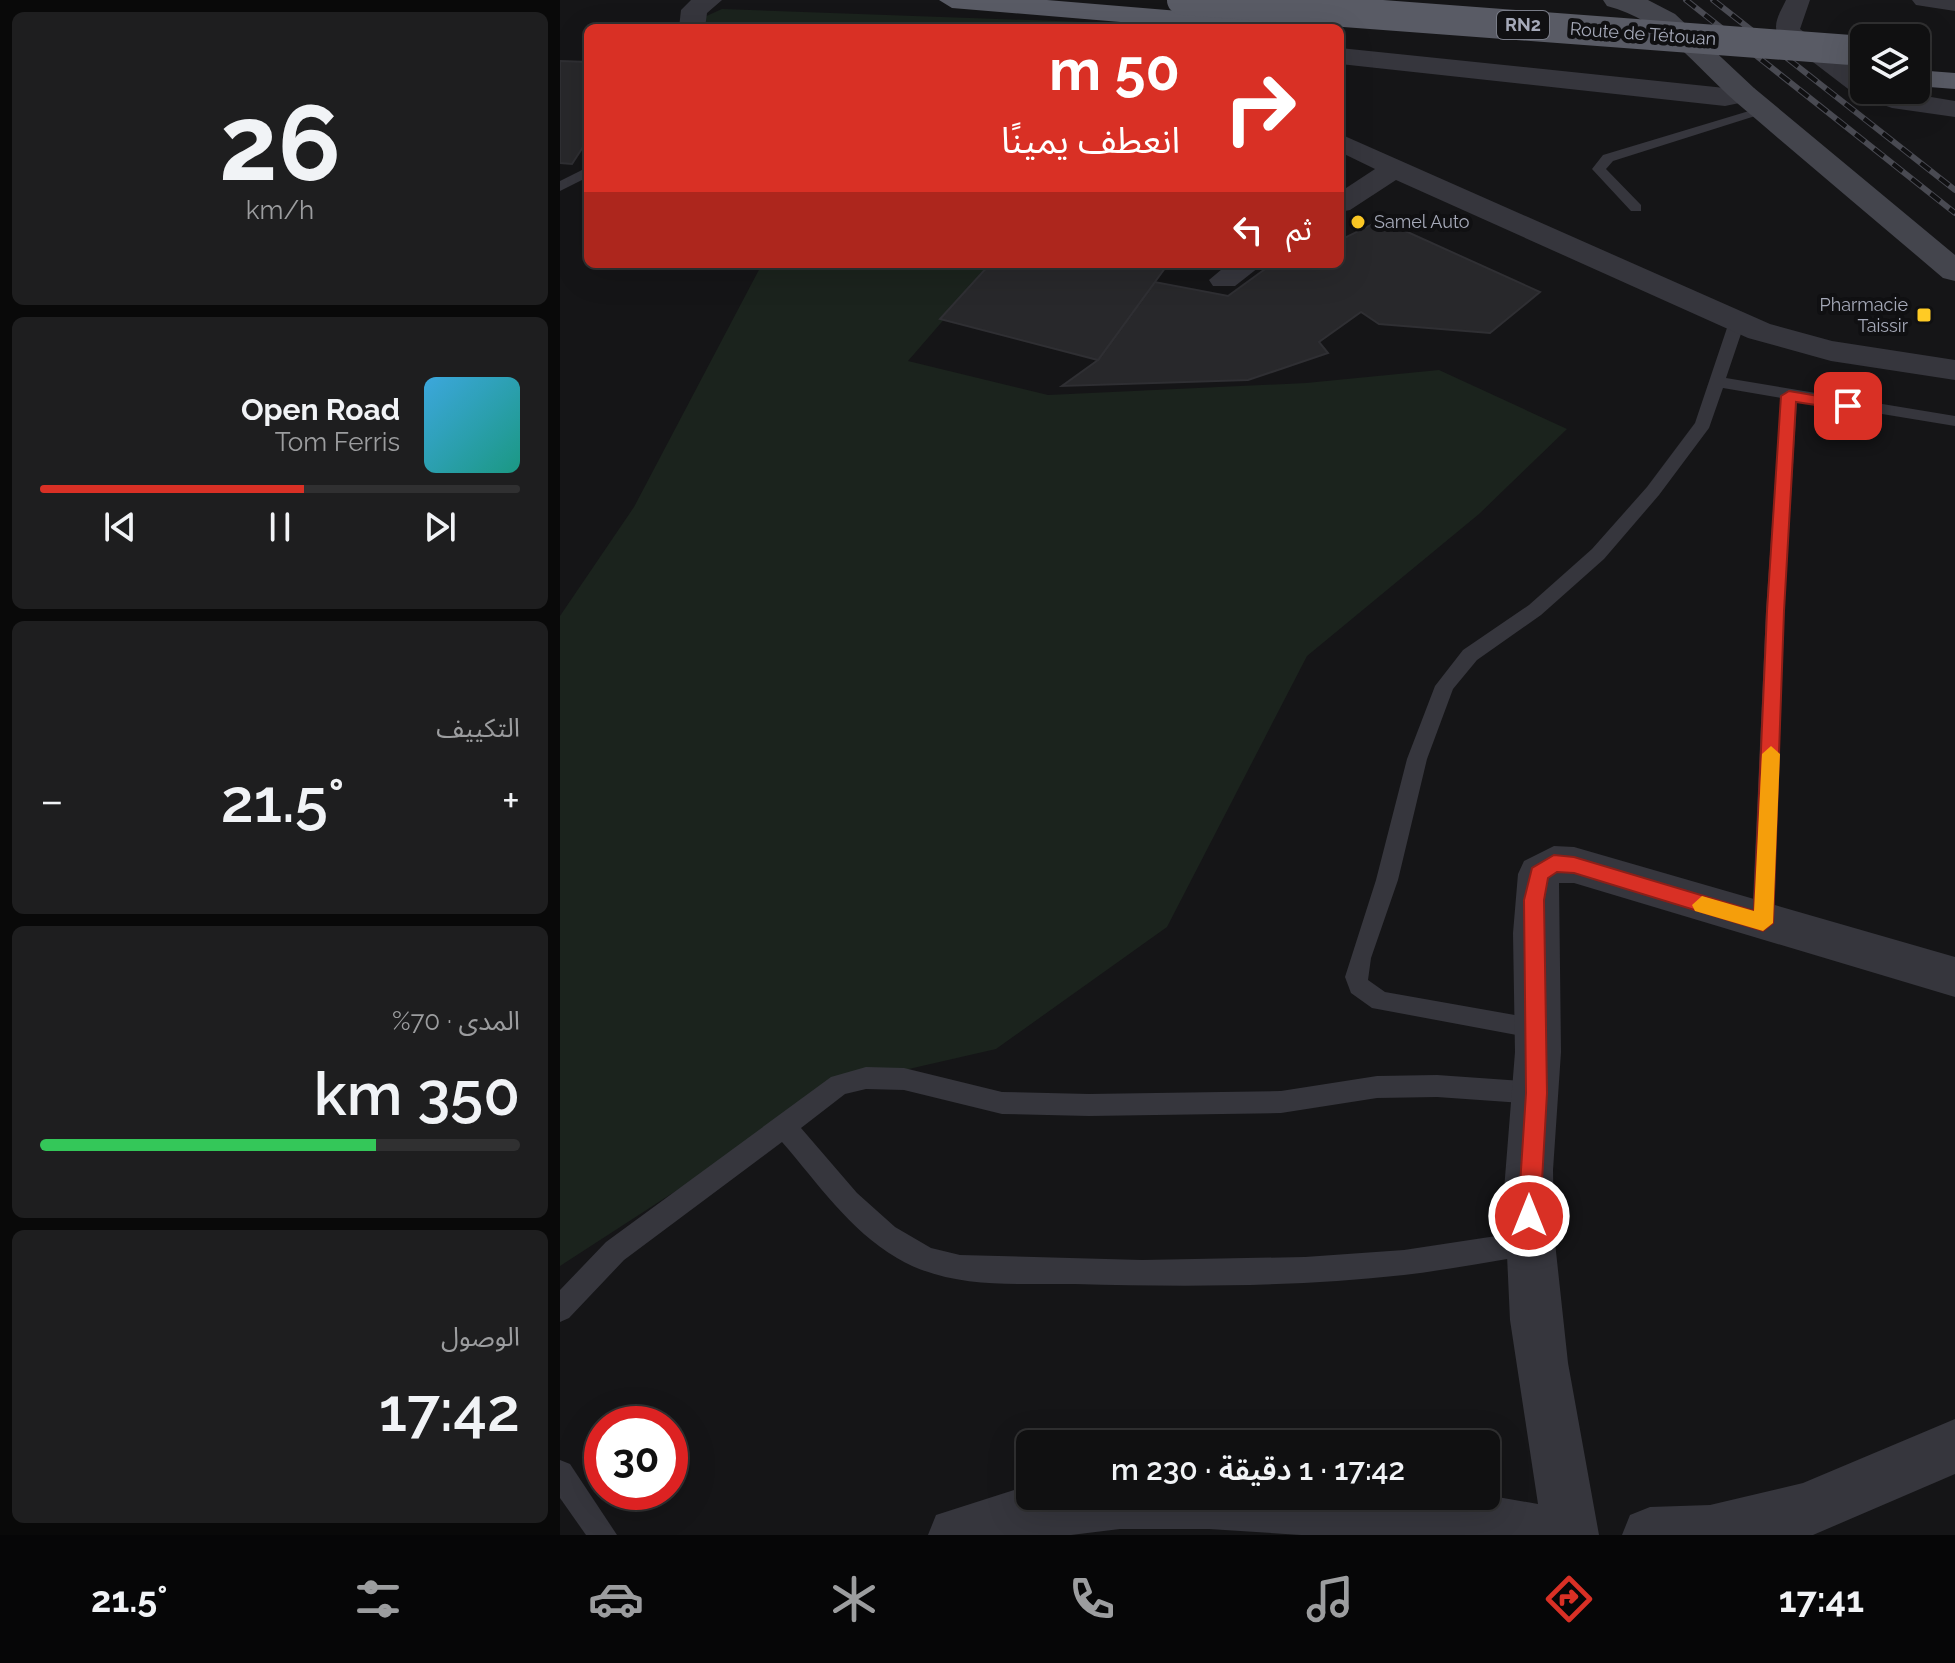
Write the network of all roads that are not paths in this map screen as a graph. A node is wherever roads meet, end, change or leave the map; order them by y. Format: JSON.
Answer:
{"nodes":[{"id":1,"x":709,"y":0,"type":"edge"},
{"id":2,"x":952,"y":0,"type":"edge"},
{"id":3,"x":1182,"y":0,"type":"edge"},
{"id":4,"x":1616,"y":0,"type":"edge"},
{"id":5,"x":1829,"y":0,"type":"edge"},
{"id":6,"x":1925,"y":0,"type":"edge"},
{"id":7,"x":1797,"y":4,"type":"edge"},
{"id":8,"x":1955,"y":4,"type":"edge"},
{"id":9,"x":691,"y":24,"type":"edge"},
{"id":10,"x":1236,"y":24,"type":"edge"},
{"id":11,"x":1850,"y":50,"type":"edge"},
{"id":12,"x":1344,"y":51,"type":"edge"},
{"id":13,"x":1344,"y":51,"type":"edge"},
{"id":14,"x":1930,"y":55,"type":"edge"},
{"id":15,"x":1955,"y":57,"type":"edge"},
{"id":16,"x":1850,"y":73,"type":"edge"},
{"id":17,"x":1850,"y":79,"type":"edge"},
{"id":18,"x":1930,"y":79,"type":"edge"},
{"id":19,"x":1955,"y":81,"type":"edge"},
{"id":20,"x":1754,"y":103,"type":"junction"},
{"id":21,"x":1920,"y":104,"type":"edge"},
{"id":22,"x":1955,"y":109,"type":"edge"},
{"id":23,"x":1344,"y":144,"type":"edge"},
{"id":24,"x":1394,"y":169,"type":"junction"},
{"id":25,"x":584,"y":173,"type":"edge"},
{"id":26,"x":560,"y":187,"type":"edge"},
{"id":27,"x":1344,"y":201,"type":"edge"},
{"id":28,"x":1636,"y":208,"type":"dead end"},
{"id":29,"x":1955,"y":271,"type":"edge"},
{"id":30,"x":1737,"y":322,"type":"junction"},
{"id":31,"x":1955,"y":370,"type":"edge"},
{"id":32,"x":1717,"y":382,"type":"junction"},
{"id":33,"x":1789,"y":396,"type":"junction"},
{"id":34,"x":1955,"y":421,"type":"edge"},
{"id":35,"x":1763,"y":923,"type":"junction"},
{"id":36,"x":1955,"y":977,"type":"edge"},
{"id":37,"x":1538,"y":1029,"type":"junction"},
{"id":38,"x":1537,"y":1093,"type":"junction"},
{"id":39,"x":783,"y":1125,"type":"junction"},
{"id":40,"x":1530,"y":1243,"type":"junction"},
{"id":41,"x":560,"y":1309,"type":"edge"},
{"id":42,"x":1955,"y":1446,"type":"edge"},
{"id":43,"x":560,"y":1474,"type":"edge"},
{"id":44,"x":603,"y":1535,"type":"edge"},
{"id":45,"x":956,"y":1535,"type":"edge"},
{"id":46,"x":1555,"y":1535,"type":"edge"},
{"id":47,"x":1571,"y":1535,"type":"edge"},
{"id":48,"x":1650,"y":1535,"type":"edge"}],
"edges":[{"from":1,"to":9,"type":"street"},
{"from":2,"to":10,"type":"highway"},
{"from":3,"to":11,"type":"highway","name":"Route de Tétouan","number":"RN2","bridge":true},
{"from":4,"to":20,"type":"main road"},
{"from":5,"to":7,"type":"street"},
{"from":6,"to":8,"type":"street"},
{"from":7,"to":17,"type":"street"},
{"from":12,"to":20,"type":"street"},
{"from":13,"to":16,"type":"highway","name":"Route de Tétouan","number":"RN2"},
{"from":14,"to":15,"type":"highway"},
{"from":18,"to":19,"type":"highway"},
{"from":20,"to":28,"type":"lane"},
{"from":20,"to":29,"type":"main road"},
{"from":21,"to":22,"type":"street"},
{"from":23,"to":24,"type":"street"},
{"from":24,"to":27,"type":"street"},
{"from":24,"to":30,"type":"street"},
{"from":25,"to":26,"type":"lane"},
{"from":30,"to":31,"type":"street"},
{"from":30,"to":32,"type":"lane"},
{"from":32,"to":33,"type":"lane"},
{"from":32,"to":37,"type":"lane"},
{"from":33,"to":34,"type":"lane"},
{"from":33,"to":35,"type":"lane"},
{"from":35,"to":36,"type":"street"},
{"from":35,"to":37,"type":"street"},
{"from":37,"to":38,"type":"street"},
{"from":38,"to":39,"type":"lane"},
{"from":38,"to":40,"type":"street"},
{"from":39,"to":40,"type":"lane"},
{"from":39,"to":41,"type":"lane"},
{"from":40,"to":47,"type":"street"},
{"from":42,"to":48,"type":"street"},
{"from":43,"to":44,"type":"lane"},
{"from":45,"to":46,"type":"street"}]}
